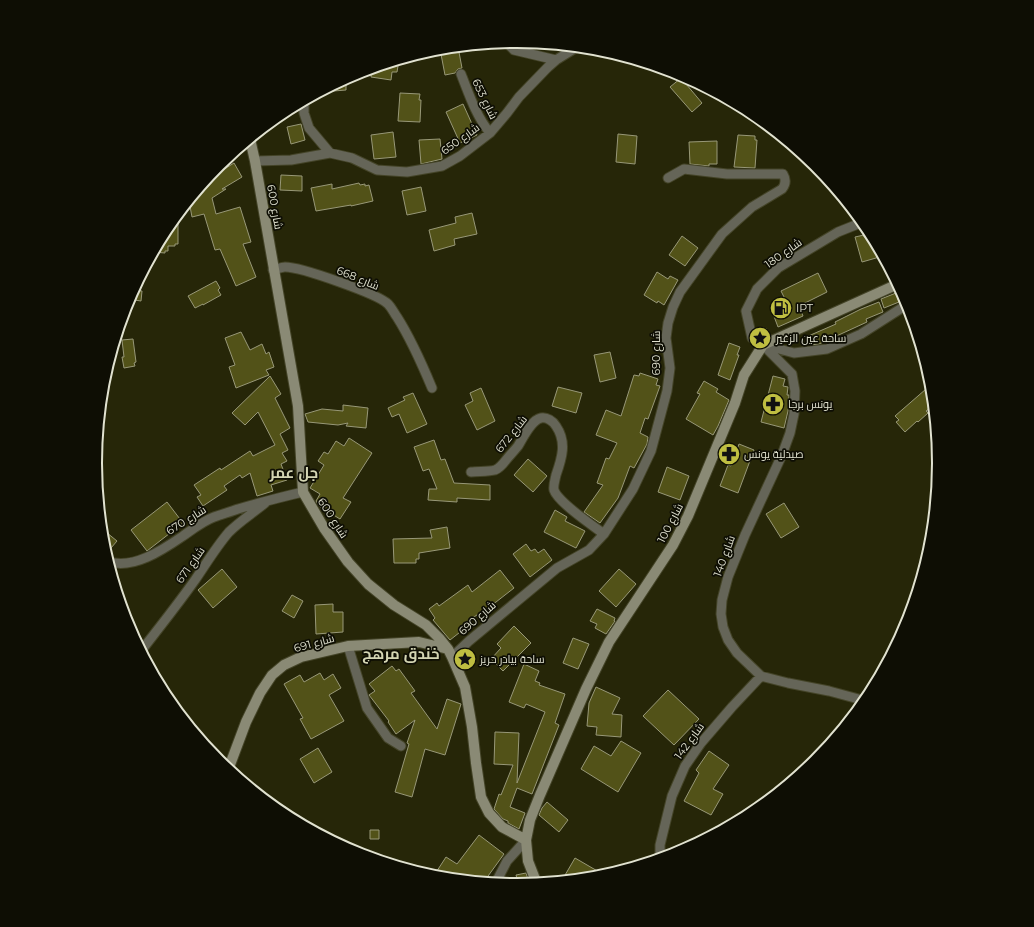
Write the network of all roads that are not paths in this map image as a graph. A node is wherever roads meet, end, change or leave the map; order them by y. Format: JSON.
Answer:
{"nodes":[{"id":1,"x":512,"y":48,"type":"edge"},
{"id":2,"x":569,"y":52,"type":"edge"},
{"id":3,"x":556,"y":60,"type":"junction"},
{"id":4,"x":461,"y":74,"type":"dead end"},
{"id":5,"x":304,"y":107,"type":"edge"},
{"id":6,"x":490,"y":133,"type":"junction"},
{"id":7,"x":251,"y":144,"type":"edge"},
{"id":8,"x":330,"y":153,"type":"junction"},
{"id":9,"x":255,"y":162,"type":"junction"},
{"id":10,"x":668,"y":178,"type":"dead end"},
{"id":11,"x":856,"y":225,"type":"edge"},
{"id":12,"x":273,"y":270,"type":"junction"},
{"id":13,"x":893,"y":286,"type":"edge"},
{"id":14,"x":902,"y":308,"type":"edge"},
{"id":15,"x":763,"y":345,"type":"junction"},
{"id":16,"x":432,"y":388,"type":"dead end"},
{"id":17,"x":471,"y":472,"type":"dead end"},
{"id":18,"x":303,"y":492,"type":"junction"},
{"id":19,"x":268,"y":500,"type":"junction"},
{"id":20,"x":604,"y":534,"type":"junction"},
{"id":21,"x":114,"y":563,"type":"edge"},
{"id":22,"x":348,"y":646,"type":"junction"},
{"id":23,"x":144,"y":647,"type":"edge"},
{"id":24,"x":450,"y":653,"type":"junction"},
{"id":25,"x":761,"y":676,"type":"junction"},
{"id":26,"x":859,"y":699,"type":"edge"},
{"id":27,"x":401,"y":746,"type":"dead end"},
{"id":28,"x":230,"y":764,"type":"edge"},
{"id":29,"x":526,"y":840,"type":"junction"},
{"id":30,"x":660,"y":853,"type":"edge"},
{"id":31,"x":498,"y":878,"type":"edge"},
{"id":32,"x":535,"y":878,"type":"edge"}],
"edges":[{"from":1,"to":3,"type":"street"},
{"from":2,"to":3,"type":"street","name":"شارع 650"},
{"from":3,"to":6,"type":"street","name":"شارع 650"},
{"from":4,"to":6,"type":"street","name":"شارع 653"},
{"from":5,"to":8,"type":"street"},
{"from":6,"to":8,"type":"street","name":"شارع 650"},
{"from":7,"to":9,"type":"main road","name":"شارع 600"},
{"from":8,"to":9,"type":"street","name":"شارع 650"},
{"from":9,"to":12,"type":"main road","name":"شارع 600"},
{"from":10,"to":20,"type":"street","name":"شارع 690"},
{"from":11,"to":15,"type":"street","name":"شارع 180"},
{"from":12,"to":16,"type":"street","name":"شارع 668"},
{"from":12,"to":18,"type":"main road","name":"شارع 600"},
{"from":13,"to":15,"type":"main road"},
{"from":14,"to":15,"type":"street"},
{"from":15,"to":25,"type":"street","name":"شارع 140"},
{"from":15,"to":29,"type":"main road","name":"شارع 100"},
{"from":17,"to":20,"type":"street","name":"شارع 672"},
{"from":18,"to":19,"type":"street","name":"شارع 670"},
{"from":18,"to":24,"type":"main road","name":"شارع 600"},
{"from":19,"to":21,"type":"street","name":"شارع 670"},
{"from":19,"to":23,"type":"street","name":"شارع 671"},
{"from":20,"to":24,"type":"street","name":"شارع 690"},
{"from":22,"to":24,"type":"main road","name":"شارع 691"},
{"from":22,"to":27,"type":"street"},
{"from":22,"to":28,"type":"main road","name":"شارع 691"},
{"from":24,"to":29,"type":"main road","name":"شارع 600"},
{"from":25,"to":26,"type":"street","name":"شارع 140"},
{"from":25,"to":30,"type":"street","name":"شارع 142"},
{"from":29,"to":31,"type":"street"},
{"from":29,"to":32,"type":"main road","name":"شارع 100"}]}
